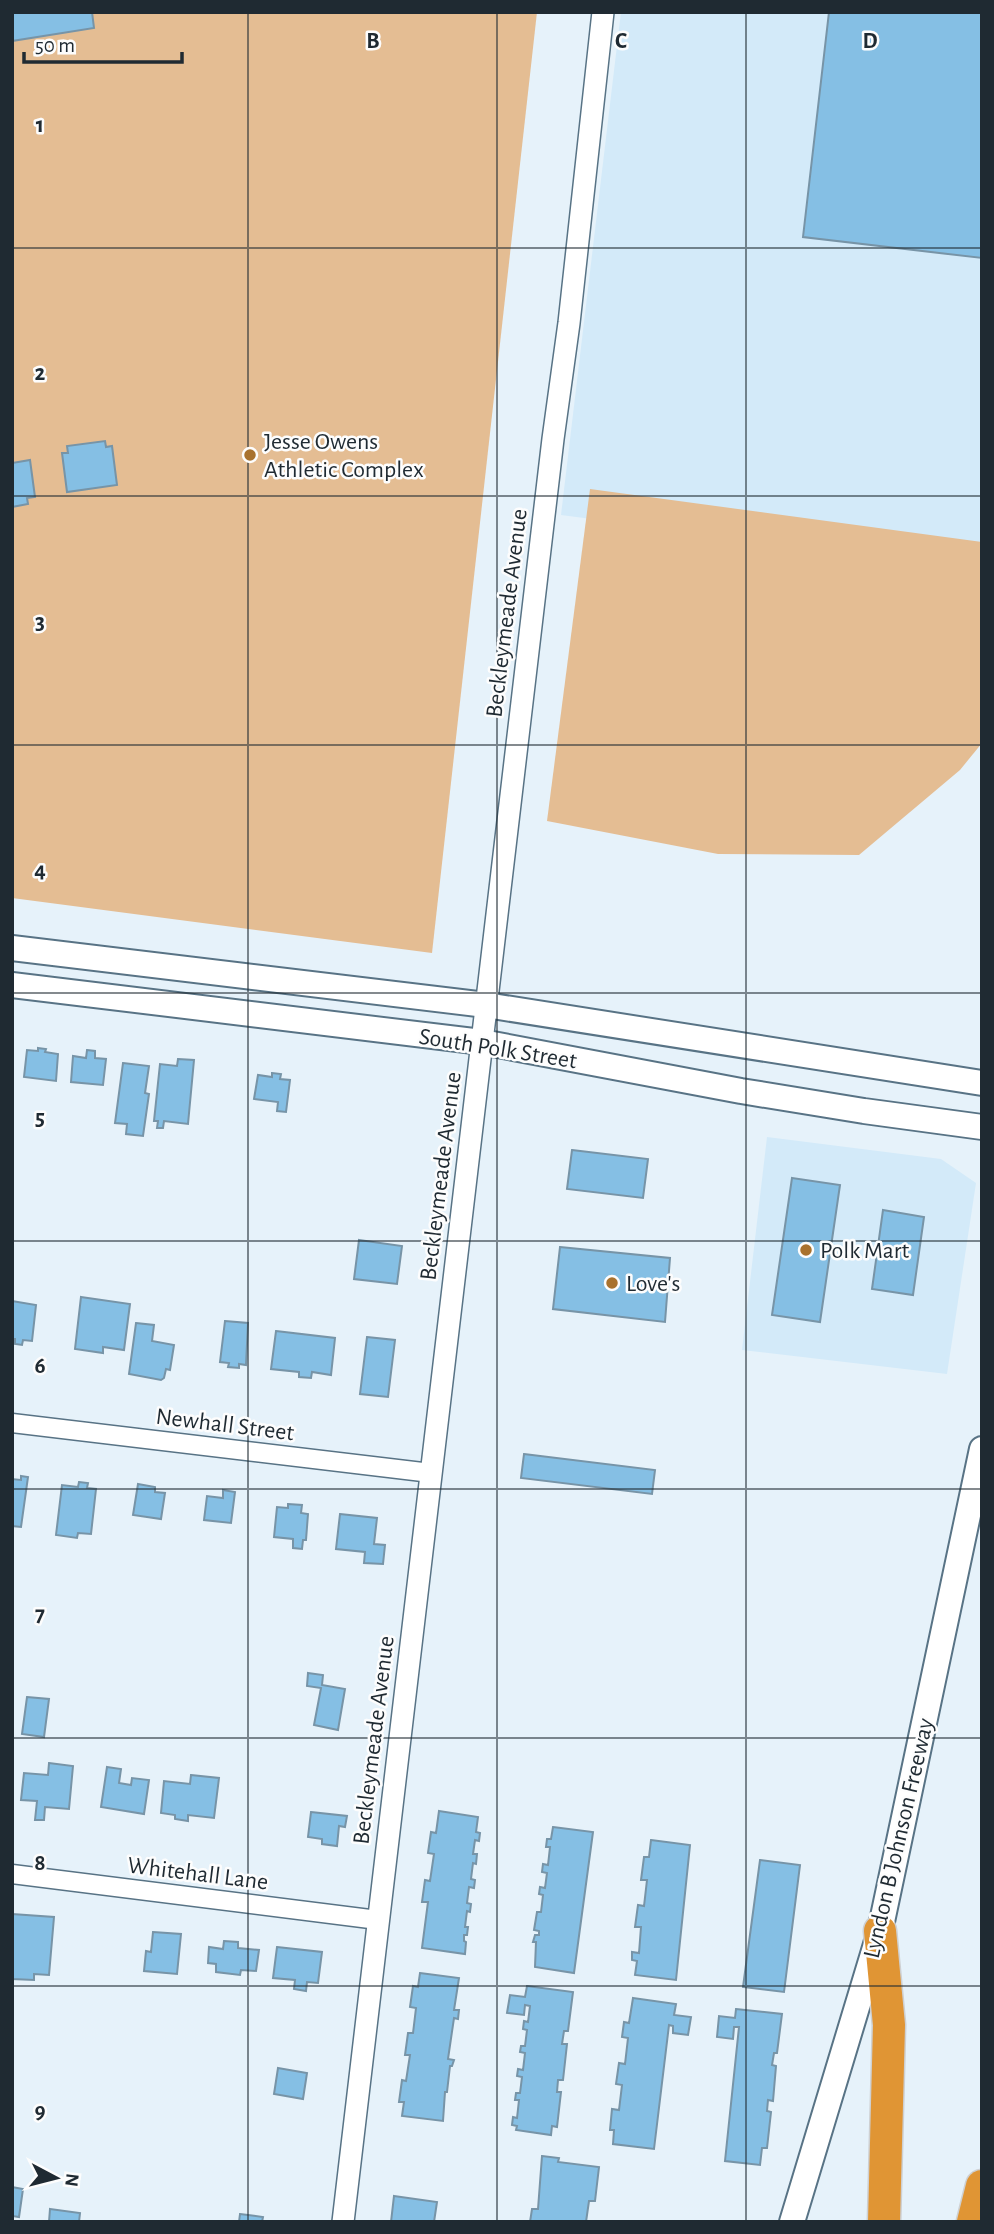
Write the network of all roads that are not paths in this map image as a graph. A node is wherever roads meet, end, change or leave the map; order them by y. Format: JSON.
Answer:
{"nodes":[{"id":1,"x":603,"y":12,"type":"edge"},
{"id":2,"x":12,"y":948,"type":"edge"},
{"id":3,"x":12,"y":985,"type":"edge"},
{"id":4,"x":486,"y":1005,"type":"junction"},
{"id":5,"x":482,"y":1042,"type":"junction"},
{"id":6,"x":982,"y":1083,"type":"edge"},
{"id":7,"x":982,"y":1127,"type":"edge"},
{"id":8,"x":12,"y":1423,"type":"edge"},
{"id":9,"x":982,"y":1449,"type":"edge"},
{"id":10,"x":431,"y":1473,"type":"junction"},
{"id":11,"x":12,"y":1874,"type":"edge"},
{"id":12,"x":379,"y":1920,"type":"junction"},
{"id":13,"x":880,"y":1931,"type":"junction"},
{"id":14,"x":982,"y":2186,"type":"edge"},
{"id":15,"x":343,"y":2222,"type":"edge"},
{"id":16,"x":792,"y":2222,"type":"edge"},
{"id":17,"x":884,"y":2222,"type":"edge"},
{"id":18,"x":973,"y":2222,"type":"edge"}],
"edges":[{"from":1,"to":4,"type":"street","name":"Beckleymeade Avenue"},
{"from":2,"to":4,"type":"main road","name":"South Polk Street"},
{"from":3,"to":5,"type":"main road","name":"South Polk Street"},
{"from":4,"to":5,"type":"street","name":"Beckleymeade Avenue"},
{"from":4,"to":6,"type":"main road","name":"South Polk Street"},
{"from":5,"to":7,"type":"main road","name":"South Polk Street"},
{"from":5,"to":10,"type":"street","name":"Beckleymeade Avenue"},
{"from":8,"to":10,"type":"street","name":"Newhall Street"},
{"from":9,"to":13,"type":"main road","name":"Lyndon B Johnson Freeway"},
{"from":10,"to":12,"type":"street","name":"Beckleymeade Avenue"},
{"from":11,"to":12,"type":"street","name":"Whitehall Lane"},
{"from":12,"to":15,"type":"street","name":"Beckleymeade Avenue"},
{"from":13,"to":16,"type":"main road","name":"Lyndon B Johnson Freeway"},
{"from":13,"to":17,"type":"highway"},
{"from":14,"to":18,"type":"highway"}]}
